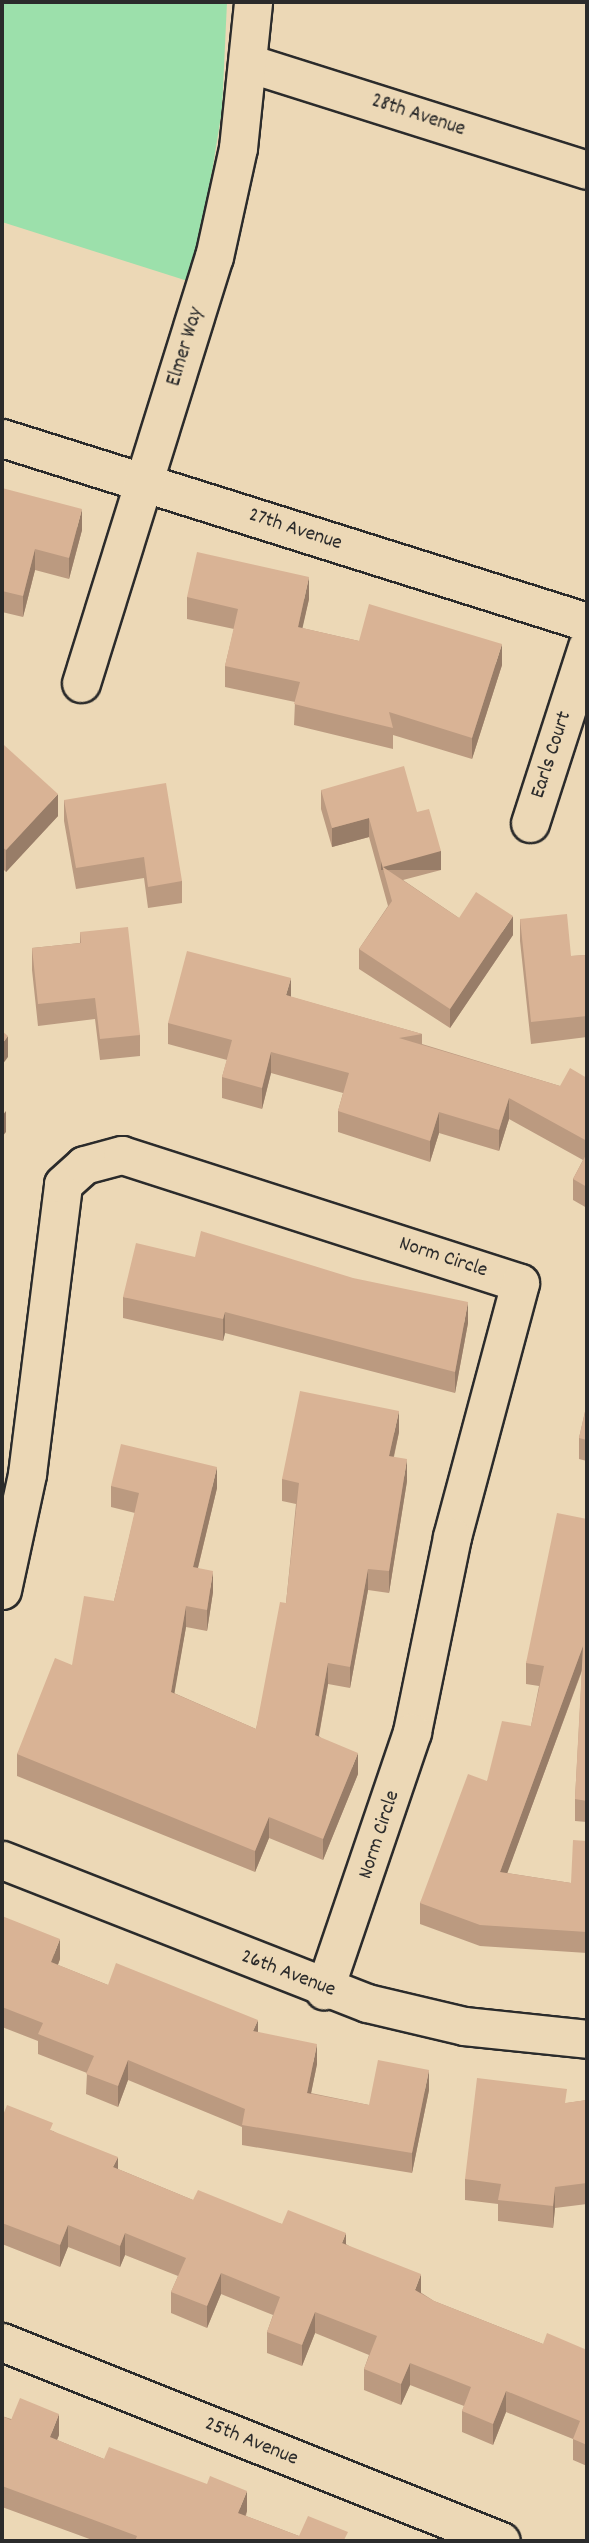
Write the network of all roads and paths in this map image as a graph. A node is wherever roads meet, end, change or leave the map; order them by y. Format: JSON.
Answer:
{"nodes":[{"id":1,"x":253,"y":2,"type":"edge"},
{"id":2,"x":248,"y":63,"type":"junction"},
{"id":3,"x":587,"y":170,"type":"edge"},
{"id":4,"x":2,"y":438,"type":"edge"},
{"id":5,"x":145,"y":483,"type":"junction"},
{"id":6,"x":587,"y":622,"type":"edge"},
{"id":7,"x":587,"y":647,"type":"edge"},
{"id":8,"x":81,"y":683,"type":"dead end"},
{"id":9,"x":530,"y":823,"type":"dead end"},
{"id":10,"x":2,"y":1590,"type":"edge"},
{"id":11,"x":2,"y":1860,"type":"edge"},
{"id":12,"x":324,"y":1990,"type":"junction"},
{"id":13,"x":587,"y":2039,"type":"edge"},
{"id":14,"x":2,"y":2342,"type":"edge"},
{"id":15,"x":501,"y":2541,"type":"edge"}],
"edges":[{"from":1,"to":2,"type":"street","name":"Elmer Way"},
{"from":2,"to":3,"type":"street","name":"28th Avenue"},
{"from":2,"to":5,"type":"street","name":"Elmer Way"},
{"from":4,"to":5,"type":"street","name":"27th Avenue"},
{"from":5,"to":6,"type":"street","name":"27th Avenue"},
{"from":5,"to":8,"type":"street","name":"Elmer Way"},
{"from":7,"to":9,"type":"street","name":"Earls Court"},
{"from":10,"to":12,"type":"street","name":"Norm Circle"},
{"from":11,"to":12,"type":"street","name":"26th Avenue"},
{"from":12,"to":13,"type":"street","name":"26th Avenue"},
{"from":14,"to":15,"type":"street","name":"25th Avenue"}]}
